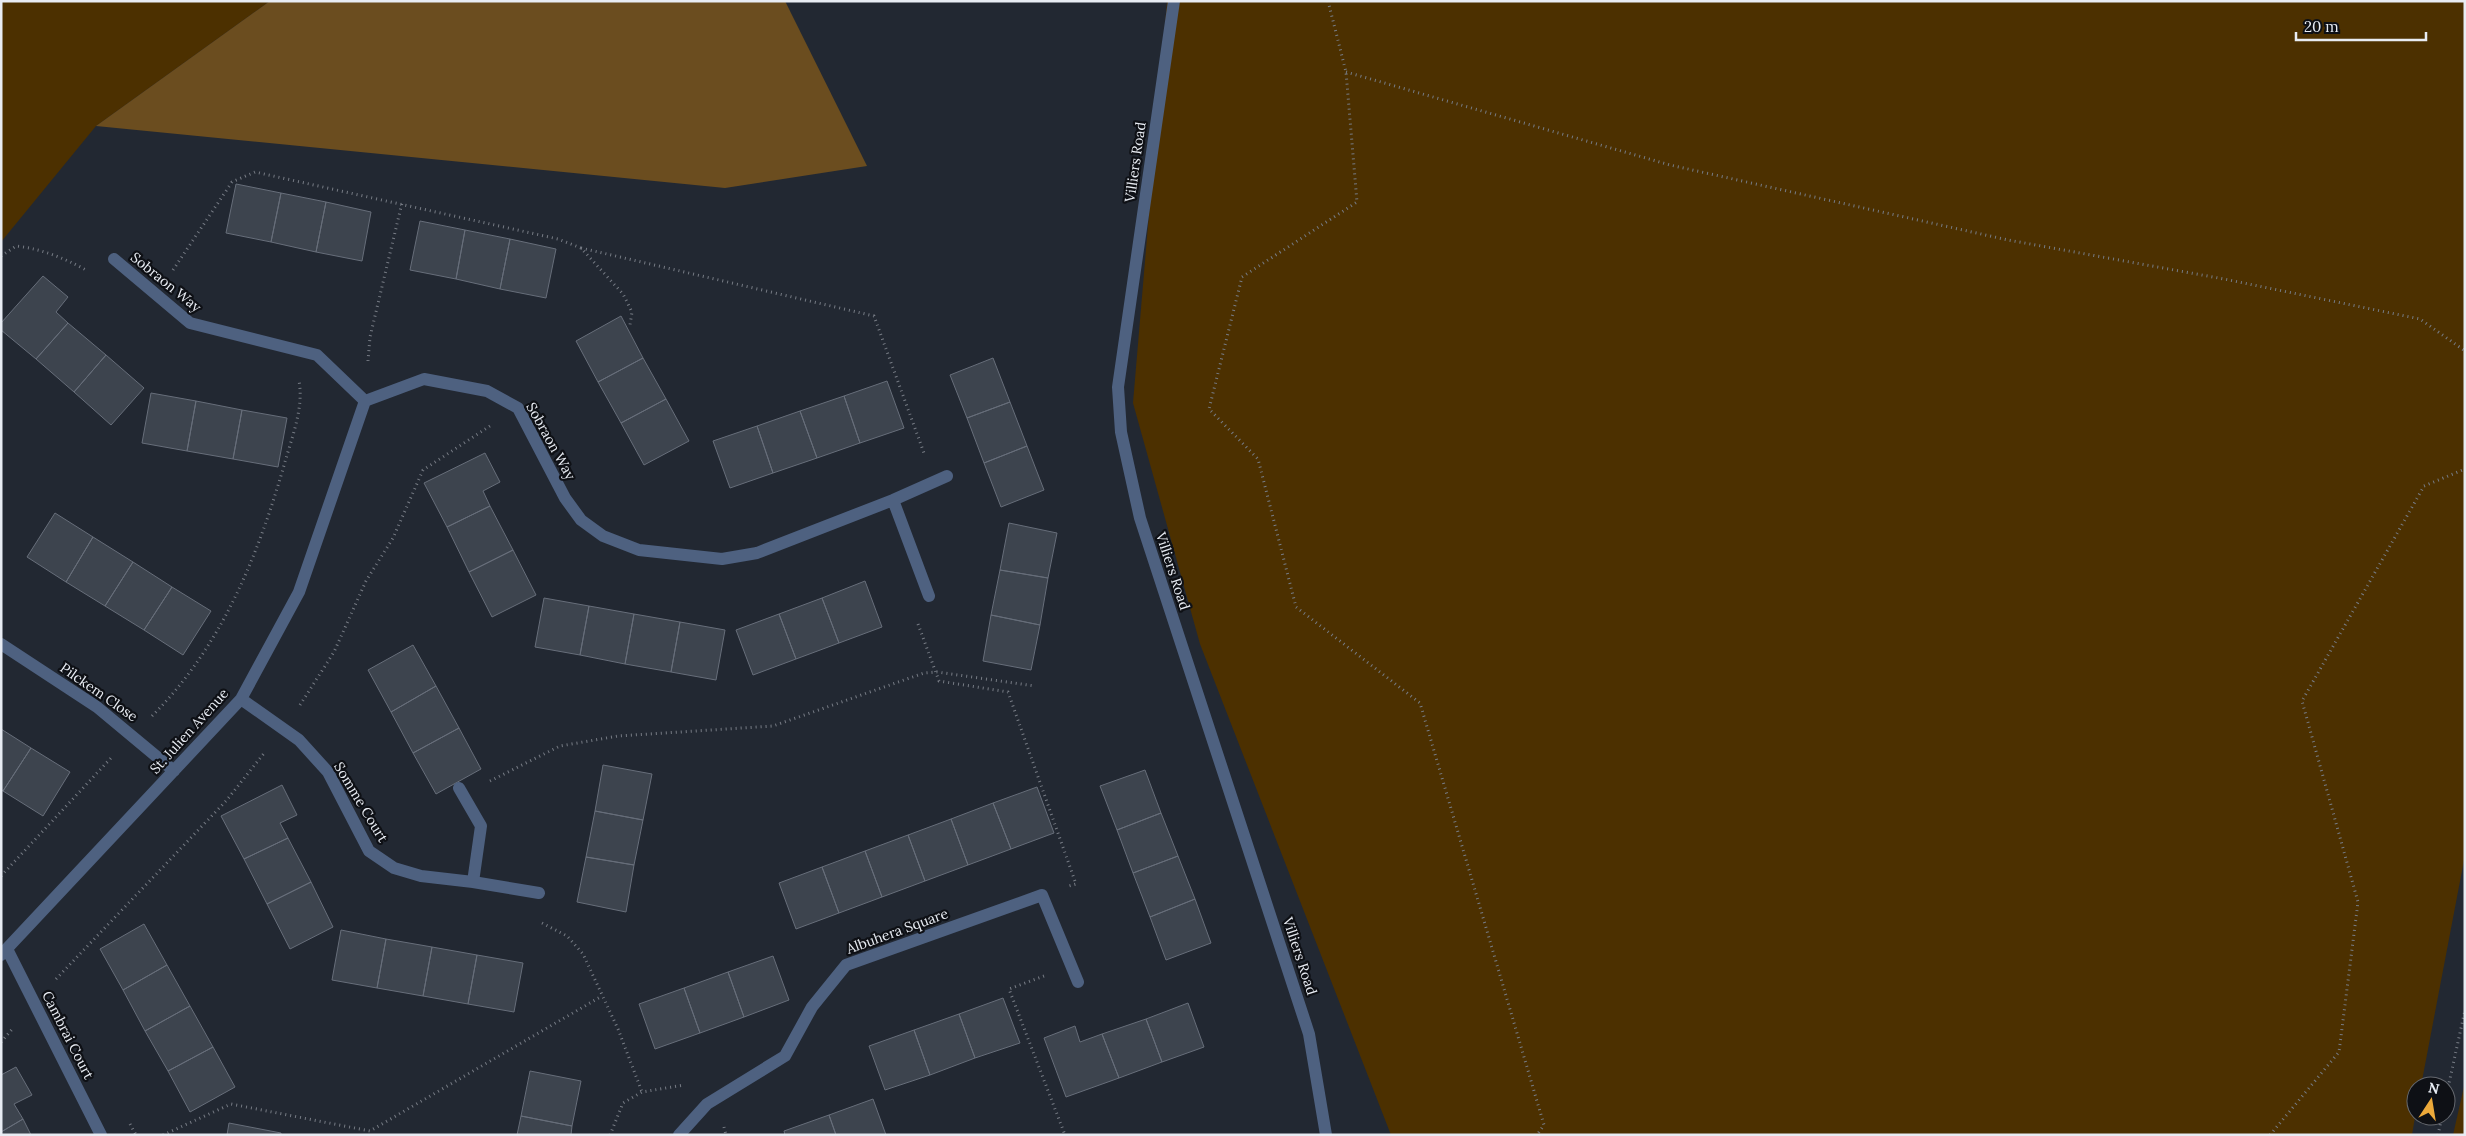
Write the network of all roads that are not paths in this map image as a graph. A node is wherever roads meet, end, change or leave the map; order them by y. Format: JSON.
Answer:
{"nodes":[{"id":1,"x":1174,"y":1,"type":"edge"},
{"id":2,"x":114,"y":259,"type":"dead end"},
{"id":3,"x":365,"y":401,"type":"junction"},
{"id":4,"x":947,"y":476,"type":"dead end"},
{"id":5,"x":893,"y":500,"type":"junction"},
{"id":6,"x":929,"y":596,"type":"road end"},
{"id":7,"x":1,"y":644,"type":"edge"},
{"id":8,"x":240,"y":699,"type":"junction"},
{"id":9,"x":174,"y":771,"type":"junction"},
{"id":10,"x":461,"y":792,"type":"road end"},
{"id":11,"x":473,"y":882,"type":"junction"},
{"id":12,"x":539,"y":893,"type":"road end"},
{"id":13,"x":4,"y":952,"type":"edge"},
{"id":14,"x":1078,"y":982,"type":"dead end"},
{"id":15,"x":102,"y":1135,"type":"edge"},
{"id":16,"x":679,"y":1135,"type":"edge"},
{"id":17,"x":1326,"y":1135,"type":"edge"}],
"edges":[{"from":1,"to":17,"type":"street","name":"Villiers Road"},
{"from":2,"to":3,"type":"street","name":"Sobraon Way"},
{"from":3,"to":5,"type":"street","name":"Sobraon Way"},
{"from":3,"to":8,"type":"street","name":"St. Julien Avenue"},
{"from":4,"to":5,"type":"street","name":"Sobraon Way"},
{"from":5,"to":6,"type":"street"},
{"from":7,"to":9,"type":"street","name":"Pilckem Close"},
{"from":8,"to":9,"type":"street","name":"St. Julien Avenue"},
{"from":8,"to":11,"type":"street","name":"Somme Court"},
{"from":9,"to":13,"type":"street","name":"St. Julien Avenue"},
{"from":10,"to":11,"type":"street"},
{"from":11,"to":12,"type":"street","name":"Somme Court"},
{"from":13,"to":15,"type":"street","name":"Cambrai Court"},
{"from":14,"to":16,"type":"street","name":"Albuhera Square"}]}
